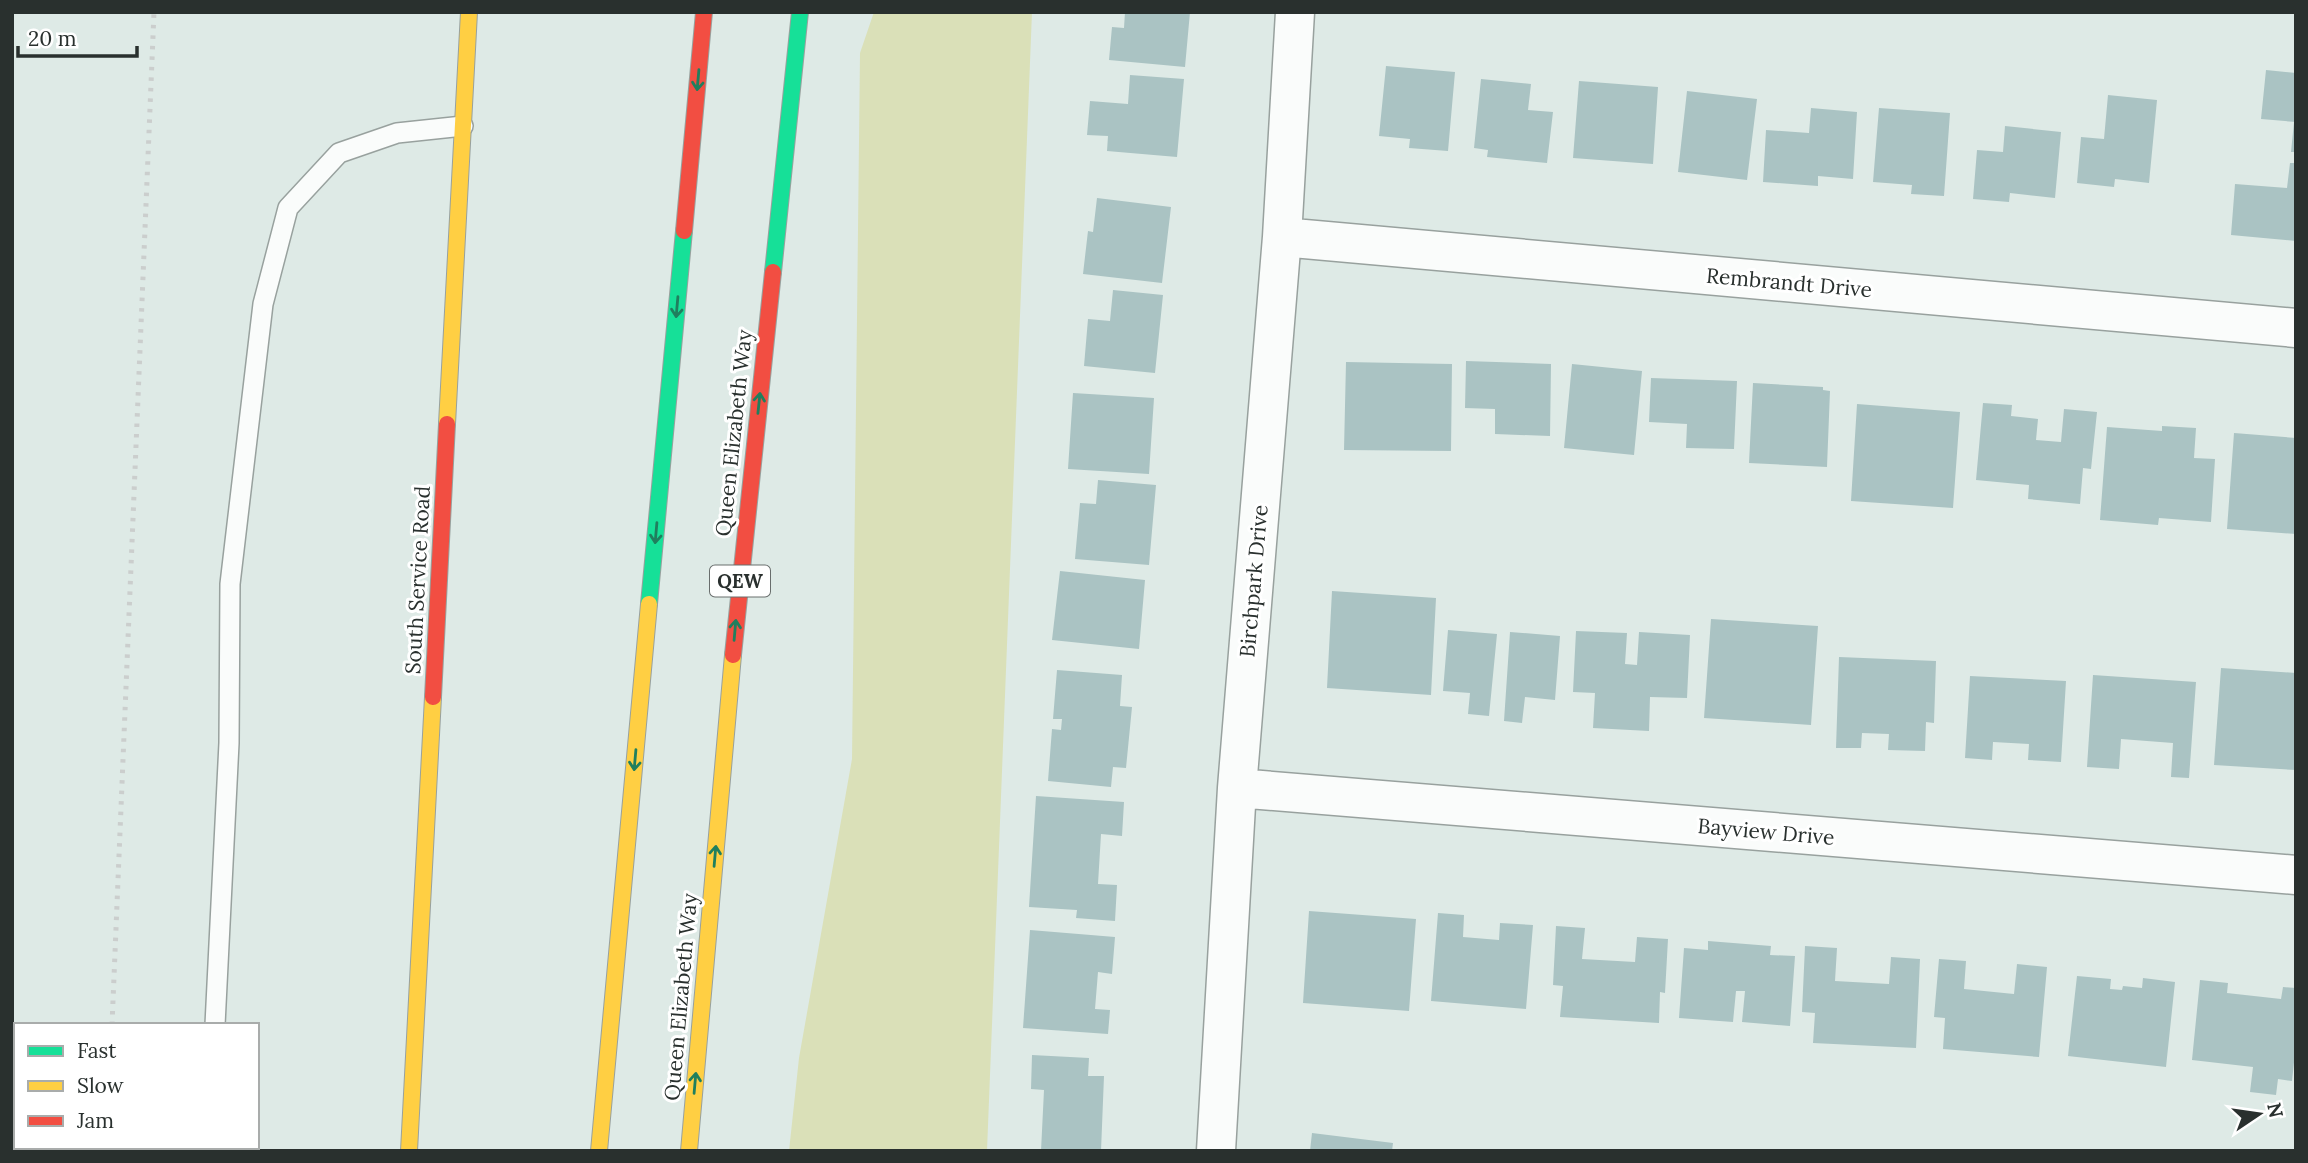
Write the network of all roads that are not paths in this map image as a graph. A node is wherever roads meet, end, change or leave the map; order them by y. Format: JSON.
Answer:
{"nodes":[{"id":1,"x":469,"y":12,"type":"edge"},
{"id":2,"x":704,"y":12,"type":"edge"},
{"id":3,"x":800,"y":12,"type":"edge"},
{"id":4,"x":1295,"y":12,"type":"edge"},
{"id":5,"x":463,"y":126,"type":"junction"},
{"id":6,"x":1282,"y":237,"type":"junction"},
{"id":7,"x":2296,"y":328,"type":"edge"},
{"id":8,"x":1237,"y":788,"type":"junction"},
{"id":9,"x":2296,"y":875,"type":"edge"},
{"id":10,"x":215,"y":1023,"type":"edge"},
{"id":11,"x":409,"y":1151,"type":"edge"},
{"id":12,"x":599,"y":1151,"type":"edge"},
{"id":13,"x":688,"y":1151,"type":"edge"},
{"id":14,"x":1216,"y":1151,"type":"edge"}],
"edges":[{"from":1,"to":5,"type":"main road","name":"South Service Road"},
{"from":2,"to":12,"type":"main road","one_way":true},
{"from":13,"to":3,"type":"main road","name":"Queen Elizabeth Way","number":"QEW","one_way":true},
{"from":4,"to":6,"type":"street","name":"Birchpark Drive"},
{"from":5,"to":10,"type":"lane"},
{"from":5,"to":11,"type":"main road","name":"South Service Road"},
{"from":6,"to":7,"type":"street","name":"Rembrandt Drive"},
{"from":6,"to":8,"type":"street","name":"Birchpark Drive"},
{"from":8,"to":9,"type":"street","name":"Bayview Drive"},
{"from":8,"to":14,"type":"street","name":"Birchpark Drive"}]}
